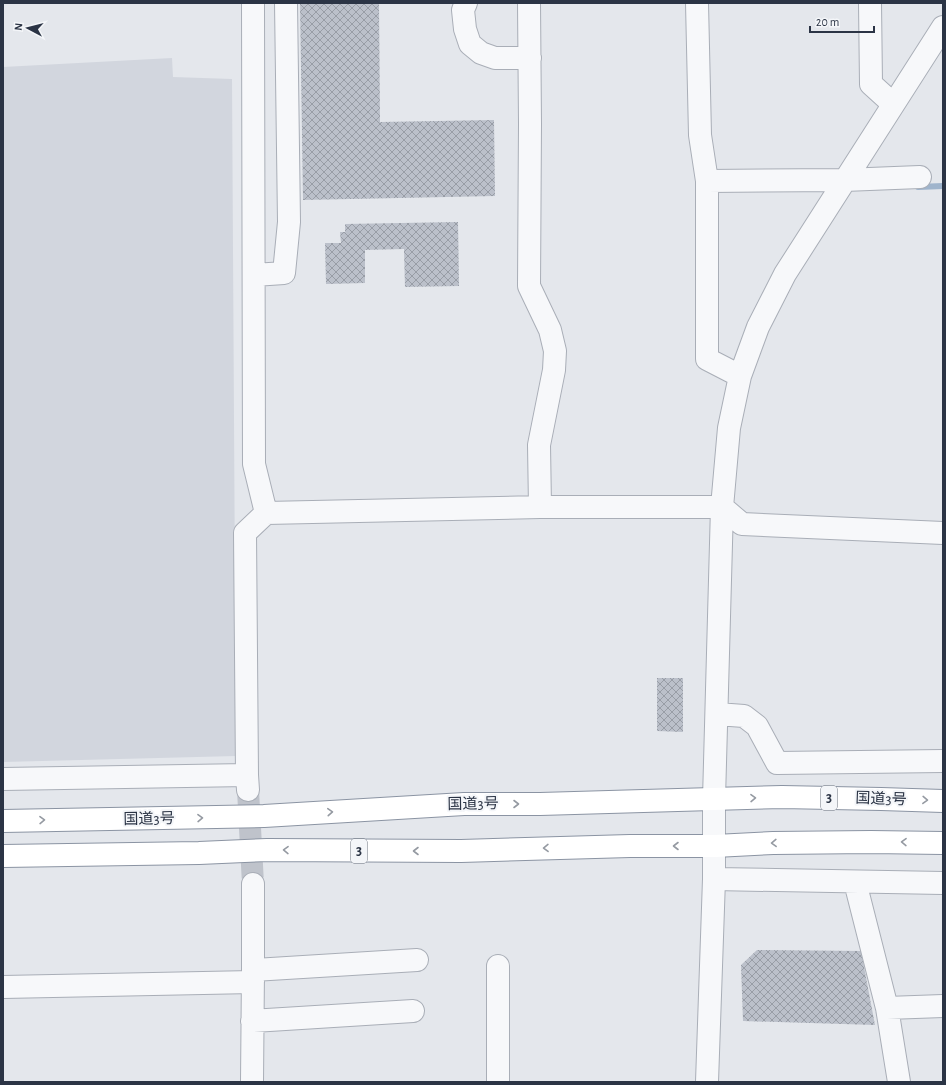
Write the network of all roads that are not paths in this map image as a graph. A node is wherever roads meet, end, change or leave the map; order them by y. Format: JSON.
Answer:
{"nodes":[{"id":1,"x":253,"y":3,"type":"edge"},
{"id":2,"x":286,"y":3,"type":"edge"},
{"id":3,"x":466,"y":3,"type":"edge"},
{"id":4,"x":529,"y":3,"type":"edge"},
{"id":5,"x":697,"y":3,"type":"edge"},
{"id":6,"x":870,"y":3,"type":"edge"},
{"id":7,"x":943,"y":27,"type":"edge"},
{"id":8,"x":530,"y":58,"type":"junction"},
{"id":9,"x":893,"y":104,"type":"junction"},
{"id":10,"x":920,"y":177,"type":"dead end"},
{"id":11,"x":844,"y":180,"type":"junction"},
{"id":12,"x":707,"y":181,"type":"junction"},
{"id":13,"x":254,"y":275,"type":"junction"},
{"id":14,"x":740,"y":376,"type":"junction"},
{"id":15,"x":722,"y":507,"type":"junction"},
{"id":16,"x":540,"y":508,"type":"junction"},
{"id":17,"x":266,"y":513,"type":"junction"},
{"id":18,"x":943,"y":533,"type":"edge"},
{"id":19,"x":717,"y":714,"type":"junction"},
{"id":20,"x":943,"y":761,"type":"edge"},
{"id":21,"x":3,"y":779,"type":"edge"},
{"id":22,"x":714,"y":799,"type":"junction"},
{"id":23,"x":943,"y":801,"type":"edge"},
{"id":24,"x":3,"y":821,"type":"edge"},
{"id":25,"x":943,"y":843,"type":"edge"},
{"id":26,"x":715,"y":846,"type":"junction"},
{"id":27,"x":3,"y":856,"type":"edge"},
{"id":28,"x":714,"y":878,"type":"junction"},
{"id":29,"x":855,"y":882,"type":"junction"},
{"id":30,"x":943,"y":883,"type":"edge"},
{"id":31,"x":253,"y":884,"type":"tunnel mouth"},
{"id":32,"x":417,"y":960,"type":"dead end"},
{"id":33,"x":498,"y":966,"type":"dead end"},
{"id":34,"x":253,"y":976,"type":"junction"},
{"id":35,"x":3,"y":987,"type":"edge"},
{"id":36,"x":943,"y":1006,"type":"edge"},
{"id":37,"x":887,"y":1008,"type":"junction"},
{"id":38,"x":413,"y":1011,"type":"dead end"},
{"id":39,"x":252,"y":1021,"type":"junction"},
{"id":40,"x":252,"y":1082,"type":"edge"},
{"id":41,"x":498,"y":1082,"type":"edge"},
{"id":42,"x":707,"y":1082,"type":"edge"},
{"id":43,"x":899,"y":1082,"type":"edge"}],
"edges":[{"from":1,"to":13,"type":"street"},
{"from":2,"to":13,"type":"street"},
{"from":3,"to":8,"type":"street"},
{"from":4,"to":8,"type":"street"},
{"from":5,"to":12,"type":"street"},
{"from":6,"to":9,"type":"street"},
{"from":7,"to":9,"type":"street"},
{"from":8,"to":16,"type":"street"},
{"from":9,"to":11,"type":"street"},
{"from":10,"to":11,"type":"street"},
{"from":11,"to":12,"type":"street"},
{"from":11,"to":14,"type":"street"},
{"from":12,"to":14,"type":"street"},
{"from":13,"to":17,"type":"street"},
{"from":14,"to":15,"type":"street"},
{"from":15,"to":16,"type":"street"},
{"from":15,"to":18,"type":"street"},
{"from":15,"to":19,"type":"street"},
{"from":16,"to":17,"type":"street"},
{"from":17,"to":21,"type":"street"},
{"from":19,"to":20,"type":"street"},
{"from":19,"to":22,"type":"street"},
{"from":22,"to":23,"type":"highway","name":"国道3号","number":"3","one_way":true},
{"from":24,"to":22,"type":"highway","name":"国道3号","number":"3","one_way":true},
{"from":22,"to":26,"type":"street"},
{"from":25,"to":26,"type":"highway","number":"3","one_way":true},
{"from":26,"to":27,"type":"highway","number":"3","one_way":true},
{"from":26,"to":28,"type":"street"},
{"from":28,"to":29,"type":"street"},
{"from":28,"to":42,"type":"street"},
{"from":29,"to":30,"type":"street"},
{"from":29,"to":37,"type":"street"},
{"from":31,"to":34,"type":"street"},
{"from":32,"to":34,"type":"street"},
{"from":33,"to":41,"type":"street"},
{"from":34,"to":35,"type":"street"},
{"from":34,"to":39,"type":"street"},
{"from":36,"to":37,"type":"street"},
{"from":37,"to":43,"type":"street"},
{"from":38,"to":39,"type":"street"},
{"from":39,"to":40,"type":"street"}]}
